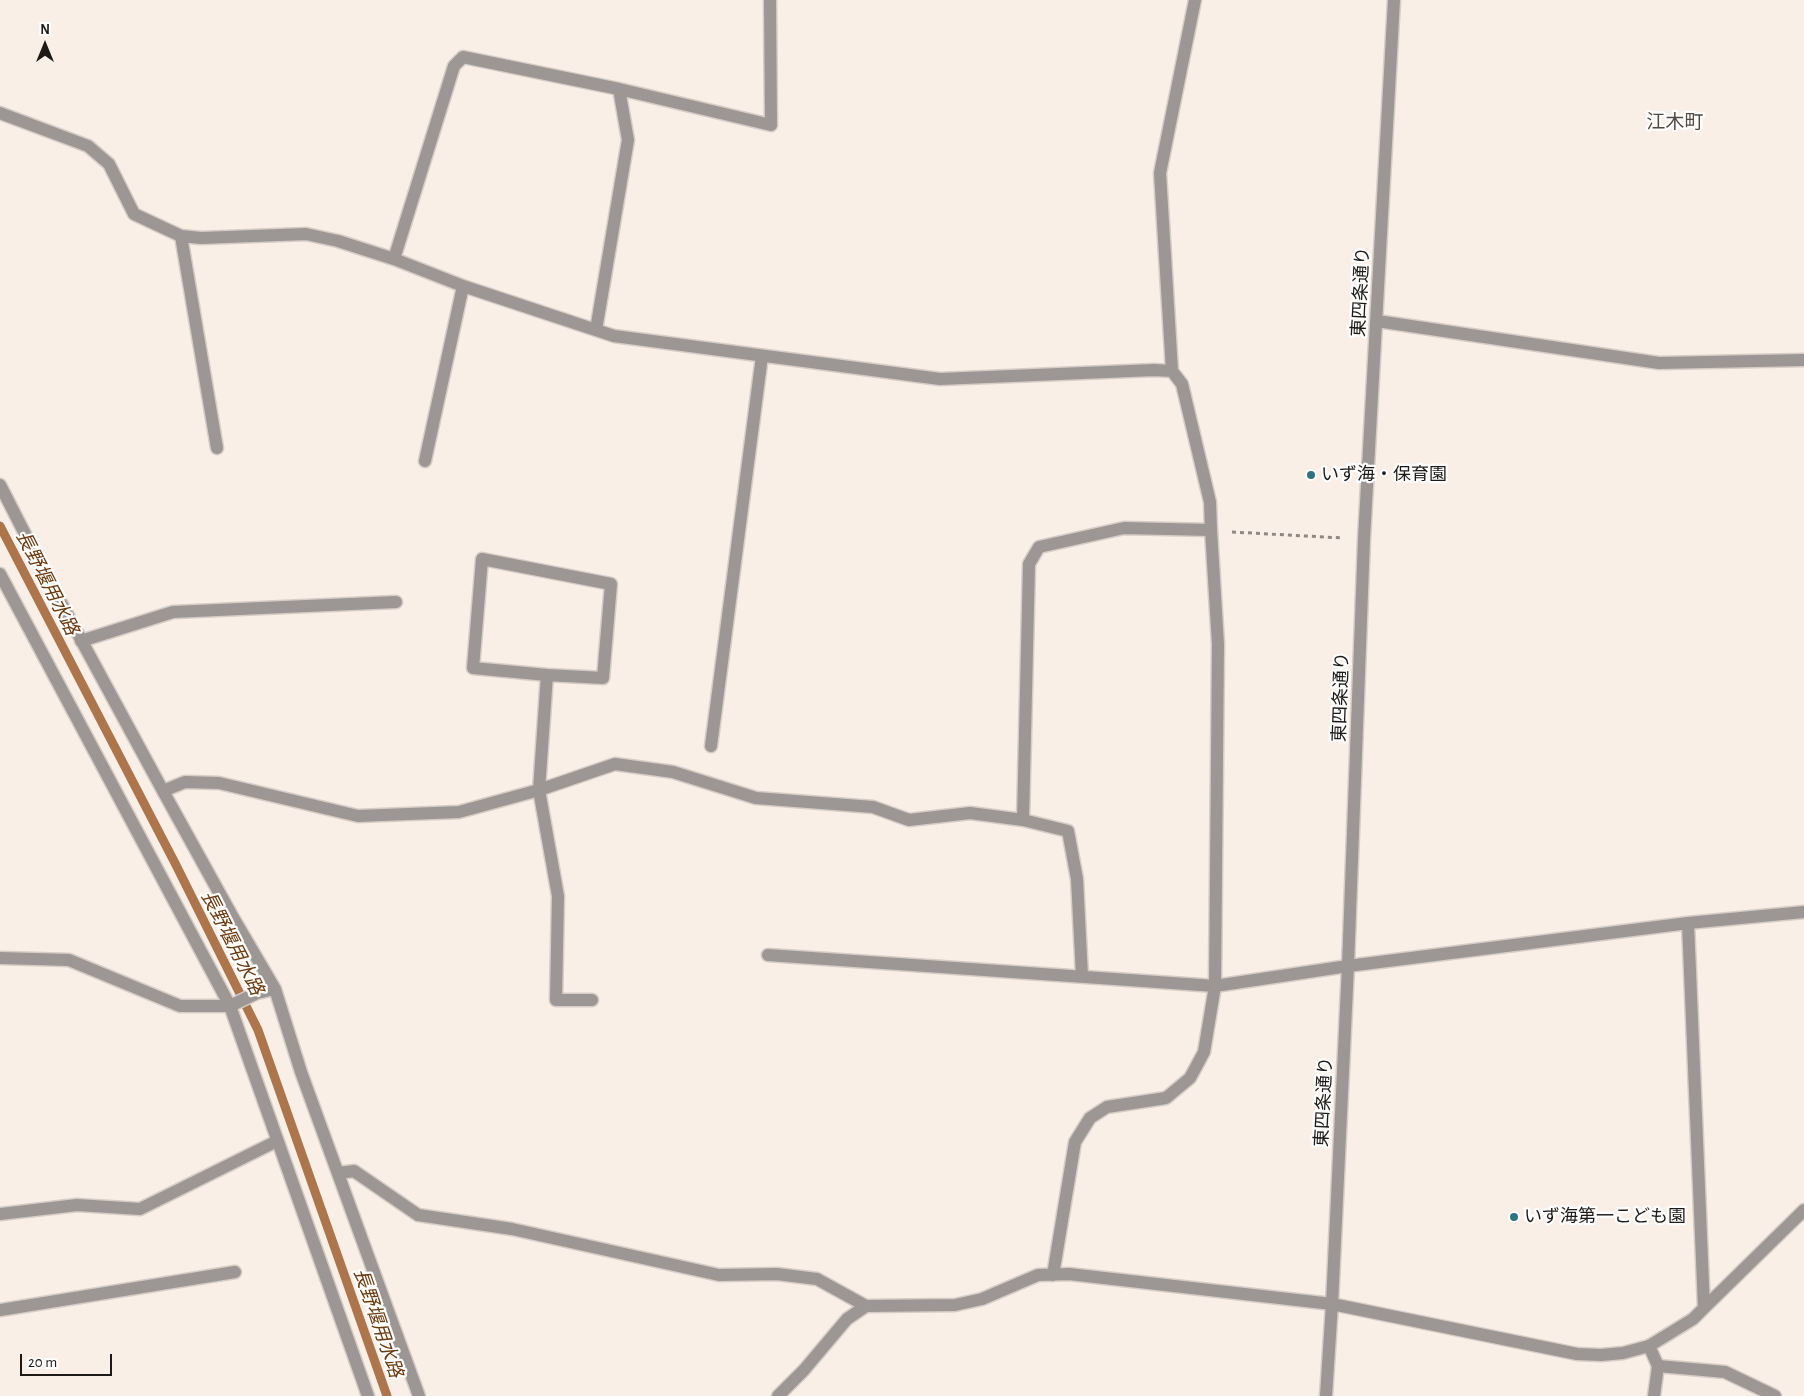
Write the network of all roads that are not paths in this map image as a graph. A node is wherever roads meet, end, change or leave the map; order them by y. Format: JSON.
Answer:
{"nodes":[{"id":1,"x":770,"y":0,"type":"edge"},
{"id":2,"x":1195,"y":0,"type":"edge"},
{"id":3,"x":1394,"y":0,"type":"edge"},
{"id":4,"x":618,"y":89,"type":"junction"},
{"id":5,"x":0,"y":113,"type":"edge"},
{"id":6,"x":181,"y":236,"type":"junction"},
{"id":7,"x":394,"y":259,"type":"junction"},
{"id":8,"x":464,"y":286,"type":"junction"},
{"id":9,"x":1377,"y":321,"type":"junction"},
{"id":10,"x":596,"y":330,"type":"junction"},
{"id":11,"x":762,"y":356,"type":"junction"},
{"id":12,"x":1804,"y":360,"type":"edge"},
{"id":13,"x":1172,"y":371,"type":"junction"},
{"id":14,"x":217,"y":448,"type":"dead end"},
{"id":15,"x":425,"y":461,"type":"dead end"},
{"id":16,"x":0,"y":485,"type":"edge"},
{"id":17,"x":1211,"y":530,"type":"junction"},
{"id":18,"x":0,"y":574,"type":"edge"},
{"id":19,"x":396,"y":602,"type":"dead end"},
{"id":20,"x":81,"y":641,"type":"junction"},
{"id":21,"x":547,"y":675,"type":"junction"},
{"id":22,"x":711,"y":746,"type":"dead end"},
{"id":23,"x":539,"y":790,"type":"junction"},
{"id":24,"x":162,"y":791,"type":"junction"},
{"id":25,"x":1023,"y":820,"type":"junction"},
{"id":26,"x":1804,"y":912,"type":"edge"},
{"id":27,"x":1688,"y":922,"type":"junction"},
{"id":28,"x":768,"y":955,"type":"dead end"},
{"id":29,"x":0,"y":958,"type":"edge"},
{"id":30,"x":1348,"y":966,"type":"junction"},
{"id":31,"x":1082,"y":976,"type":"junction"},
{"id":32,"x":1215,"y":986,"type":"junction"},
{"id":33,"x":275,"y":989,"type":"junction"},
{"id":34,"x":592,"y":1000,"type":"dead end"},
{"id":35,"x":231,"y":1006,"type":"junction"},
{"id":36,"x":277,"y":1141,"type":"junction"},
{"id":37,"x":338,"y":1173,"type":"junction"},
{"id":38,"x":1804,"y":1210,"type":"edge"},
{"id":39,"x":0,"y":1214,"type":"edge"},
{"id":40,"x":235,"y":1272,"type":"dead end"},
{"id":41,"x":1053,"y":1275,"type":"junction"},
{"id":42,"x":1332,"y":1304,"type":"junction"},
{"id":43,"x":866,"y":1306,"type":"junction"},
{"id":44,"x":1704,"y":1308,"type":"junction"},
{"id":45,"x":0,"y":1310,"type":"edge"},
{"id":46,"x":1649,"y":1346,"type":"junction"},
{"id":47,"x":1658,"y":1366,"type":"junction"},
{"id":48,"x":368,"y":1396,"type":"edge"},
{"id":49,"x":419,"y":1396,"type":"edge"},
{"id":50,"x":778,"y":1396,"type":"edge"},
{"id":51,"x":1326,"y":1396,"type":"edge"},
{"id":52,"x":1654,"y":1396,"type":"edge"},
{"id":53,"x":1775,"y":1396,"type":"edge"}],
"edges":[{"from":1,"to":4,"type":"street"},
{"from":2,"to":13,"type":"street"},
{"from":3,"to":9,"type":"street","name":"東四条通り"},
{"from":4,"to":7,"type":"street"},
{"from":4,"to":10,"type":"street"},
{"from":5,"to":6,"type":"street"},
{"from":6,"to":7,"type":"street"},
{"from":6,"to":14,"type":"street"},
{"from":7,"to":8,"type":"street"},
{"from":8,"to":10,"type":"street"},
{"from":8,"to":15,"type":"street"},
{"from":9,"to":12,"type":"street"},
{"from":9,"to":30,"type":"street","name":"東四条通り"},
{"from":10,"to":11,"type":"street"},
{"from":11,"to":13,"type":"street"},
{"from":11,"to":22,"type":"street"},
{"from":13,"to":17,"type":"street"},
{"from":16,"to":20,"type":"street"},
{"from":17,"to":25,"type":"street"},
{"from":17,"to":32,"type":"street"},
{"from":18,"to":35,"type":"street"},
{"from":19,"to":20,"type":"street"},
{"from":20,"to":24,"type":"street"},
{"from":21,"to":21,"type":"street"},
{"from":21,"to":23,"type":"street"},
{"from":23,"to":24,"type":"street"},
{"from":23,"to":25,"type":"street"},
{"from":23,"to":34,"type":"street"},
{"from":24,"to":33,"type":"street"},
{"from":25,"to":31,"type":"street"},
{"from":26,"to":27,"type":"street"},
{"from":27,"to":30,"type":"street"},
{"from":27,"to":44,"type":"street"},
{"from":28,"to":31,"type":"street"},
{"from":29,"to":35,"type":"street"},
{"from":30,"to":32,"type":"street"},
{"from":30,"to":42,"type":"street","name":"東四条通り"},
{"from":31,"to":32,"type":"street"},
{"from":32,"to":41,"type":"street"},
{"from":33,"to":35,"type":"street"},
{"from":33,"to":37,"type":"street"},
{"from":35,"to":36,"type":"street"},
{"from":36,"to":39,"type":"street"},
{"from":36,"to":48,"type":"street"},
{"from":37,"to":43,"type":"street"},
{"from":37,"to":49,"type":"street"},
{"from":38,"to":44,"type":"street"},
{"from":40,"to":45,"type":"street"},
{"from":41,"to":42,"type":"street"},
{"from":41,"to":43,"type":"street"},
{"from":42,"to":46,"type":"street"},
{"from":42,"to":51,"type":"street","name":"東四条通り"},
{"from":43,"to":50,"type":"street"},
{"from":44,"to":46,"type":"street"},
{"from":46,"to":47,"type":"street"},
{"from":47,"to":52,"type":"street"},
{"from":47,"to":53,"type":"street"}]}
